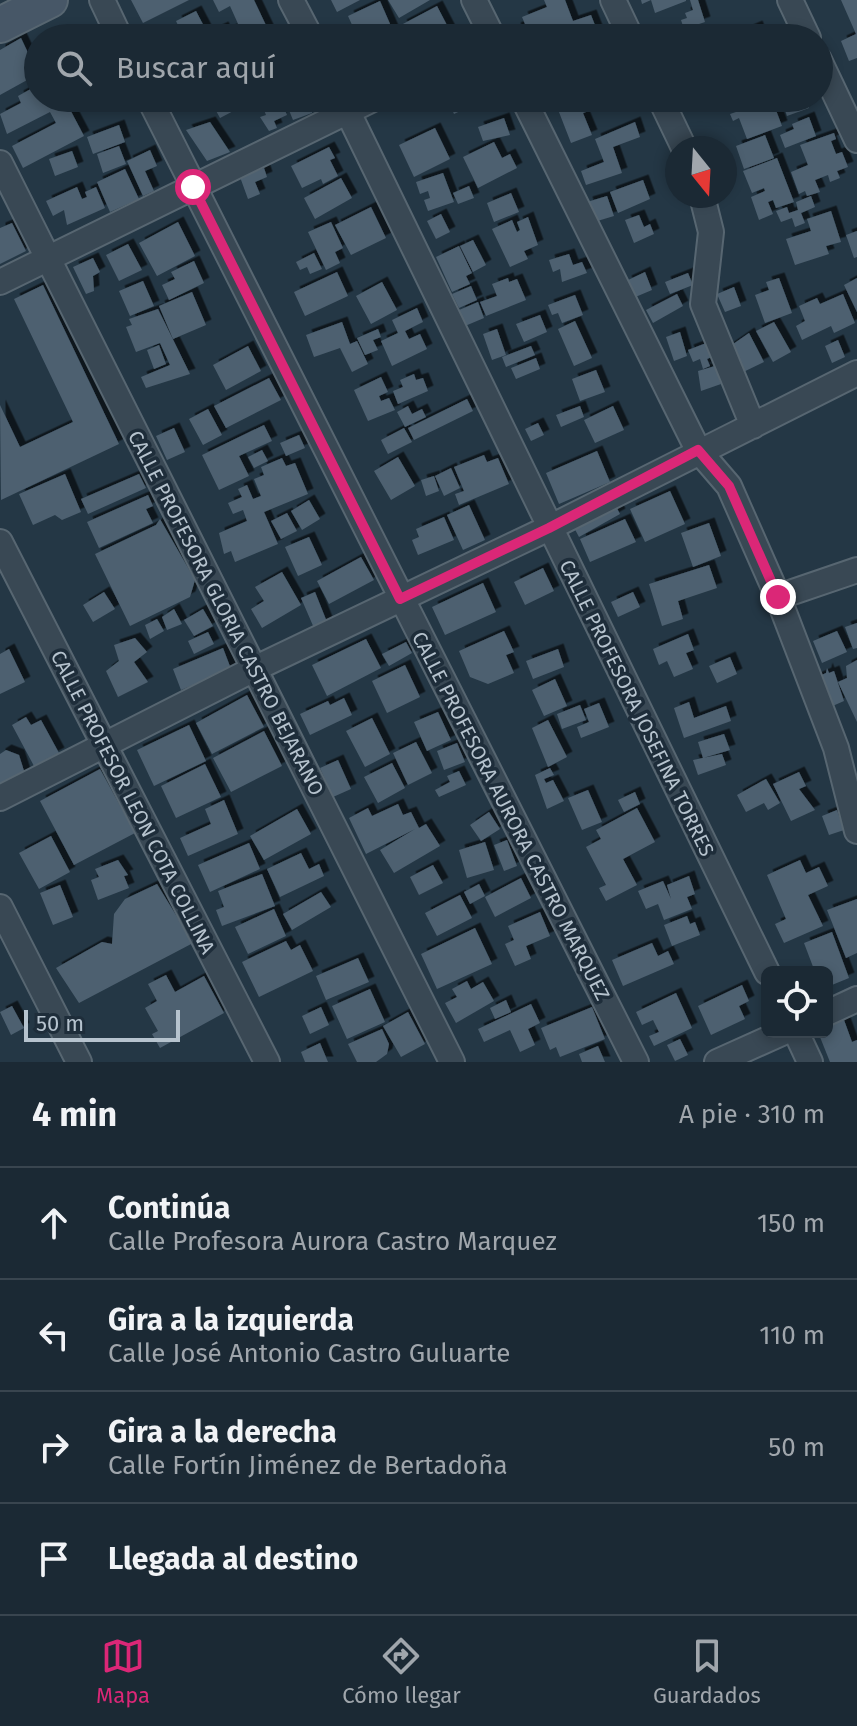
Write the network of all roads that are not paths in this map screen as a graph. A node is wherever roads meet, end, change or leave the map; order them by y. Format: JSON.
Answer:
{"nodes":[{"id":1,"x":50,"y":0,"type":"edge"},
{"id":2,"x":102,"y":0,"type":"edge"},
{"id":3,"x":291,"y":0,"type":"edge"},
{"id":4,"x":474,"y":0,"type":"edge"},
{"id":5,"x":613,"y":0,"type":"edge"},
{"id":6,"x":790,"y":0,"type":"edge"},
{"id":7,"x":113,"y":24,"type":"edge"},
{"id":8,"x":304,"y":24,"type":"edge"},
{"id":9,"x":486,"y":24,"type":"edge"},
{"id":10,"x":624,"y":24,"type":"edge"},
{"id":11,"x":801,"y":24,"type":"edge"},
{"id":12,"x":0,"y":25,"type":"edge"},
{"id":13,"x":833,"y":89,"type":"edge"},
{"id":14,"x":156,"y":112,"type":"edge"},
{"id":15,"x":332,"y":112,"type":"edge"},
{"id":16,"x":348,"y":112,"type":"edge"},
{"id":17,"x":530,"y":112,"type":"edge"},
{"id":18,"x":667,"y":112,"type":"edge"},
{"id":19,"x":678,"y":136,"type":"edge"},
{"id":20,"x":857,"y":140,"type":"edge"},
{"id":21,"x":0,"y":163,"type":"edge"},
{"id":22,"x":193,"y":187,"type":"junction"},
{"id":23,"x":705,"y":208,"type":"edge"},
{"id":24,"x":49,"y":258,"type":"junction"},
{"id":25,"x":0,"y":282,"type":"edge"},
{"id":26,"x":857,"y":373,"type":"edge"},
{"id":27,"x":753,"y":426,"type":"junction"},
{"id":28,"x":698,"y":450,"type":"junction"},
{"id":29,"x":549,"y":528,"type":"junction"},
{"id":30,"x":0,"y":542,"type":"edge"},
{"id":31,"x":857,"y":570,"type":"edge"},
{"id":32,"x":778,"y":597,"type":"junction"},
{"id":33,"x":400,"y":599,"type":"junction"},
{"id":34,"x":254,"y":669,"type":"junction"},
{"id":35,"x":847,"y":743,"type":"edge"},
{"id":36,"x":102,"y":745,"type":"junction"},
{"id":37,"x":0,"y":798,"type":"edge"},
{"id":38,"x":857,"y":831,"type":"edge"},
{"id":39,"x":0,"y":907,"type":"edge"},
{"id":40,"x":764,"y":966,"type":"edge"},
{"id":41,"x":857,"y":999,"type":"edge"},
{"id":42,"x":833,"y":1010,"type":"edge"},
{"id":43,"x":771,"y":1038,"type":"edge"},
{"id":44,"x":799,"y":1038,"type":"edge"},
{"id":45,"x":79,"y":1062,"type":"edge"},
{"id":46,"x":267,"y":1062,"type":"edge"},
{"id":47,"x":452,"y":1062,"type":"edge"},
{"id":48,"x":636,"y":1062,"type":"edge"},
{"id":49,"x":717,"y":1062,"type":"edge"},
{"id":50,"x":810,"y":1062,"type":"edge"}],
"edges":[{"from":1,"to":12,"type":"street"},
{"from":2,"to":7,"type":"street"},
{"from":3,"to":8,"type":"street"},
{"from":4,"to":9,"type":"street"},
{"from":5,"to":10,"type":"street"},
{"from":6,"to":11,"type":"street"},
{"from":13,"to":20,"type":"street"},
{"from":14,"to":22,"type":"street","name":"CALLE PROFESORA AURORA CASTRO MARQUEZ"},
{"from":15,"to":22,"type":"street"},
{"from":16,"to":29,"type":"street","name":"CALLE PROFESORA JOSEFINA TORRES"},
{"from":17,"to":28,"type":"street"},
{"from":18,"to":19,"type":"street"},
{"from":21,"to":24,"type":"street","name":"CALLE PROFESORA GLORIA CASTRO BEJARANO"},
{"from":22,"to":24,"type":"street"},
{"from":22,"to":33,"type":"street","name":"CALLE PROFESORA AURORA CASTRO MARQUEZ"},
{"from":23,"to":27,"type":"street"},
{"from":24,"to":25,"type":"street"},
{"from":24,"to":34,"type":"street","name":"CALLE PROFESORA GLORIA CASTRO BEJARANO"},
{"from":26,"to":27,"type":"street"},
{"from":27,"to":28,"type":"street"},
{"from":28,"to":29,"type":"street"},
{"from":28,"to":32,"type":"street"},
{"from":29,"to":33,"type":"street"},
{"from":29,"to":40,"type":"street","name":"CALLE PROFESORA JOSEFINA TORRES"},
{"from":30,"to":36,"type":"street","name":"CALLE PROFESOR LEON COTA COLLINA"},
{"from":31,"to":32,"type":"street"},
{"from":32,"to":35,"type":"street"},
{"from":33,"to":34,"type":"street"},
{"from":33,"to":48,"type":"street","name":"CALLE PROFESORA AURORA CASTRO MARQUEZ"},
{"from":34,"to":36,"type":"street"},
{"from":34,"to":47,"type":"street","name":"CALLE PROFESORA GLORIA CASTRO BEJARANO"},
{"from":35,"to":38,"type":"street"},
{"from":36,"to":37,"type":"street"},
{"from":36,"to":46,"type":"street","name":"CALLE PROFESOR LEON COTA COLLINA"},
{"from":39,"to":45,"type":"street"},
{"from":41,"to":42,"type":"street"},
{"from":43,"to":49,"type":"street"},
{"from":44,"to":50,"type":"street"}]}
